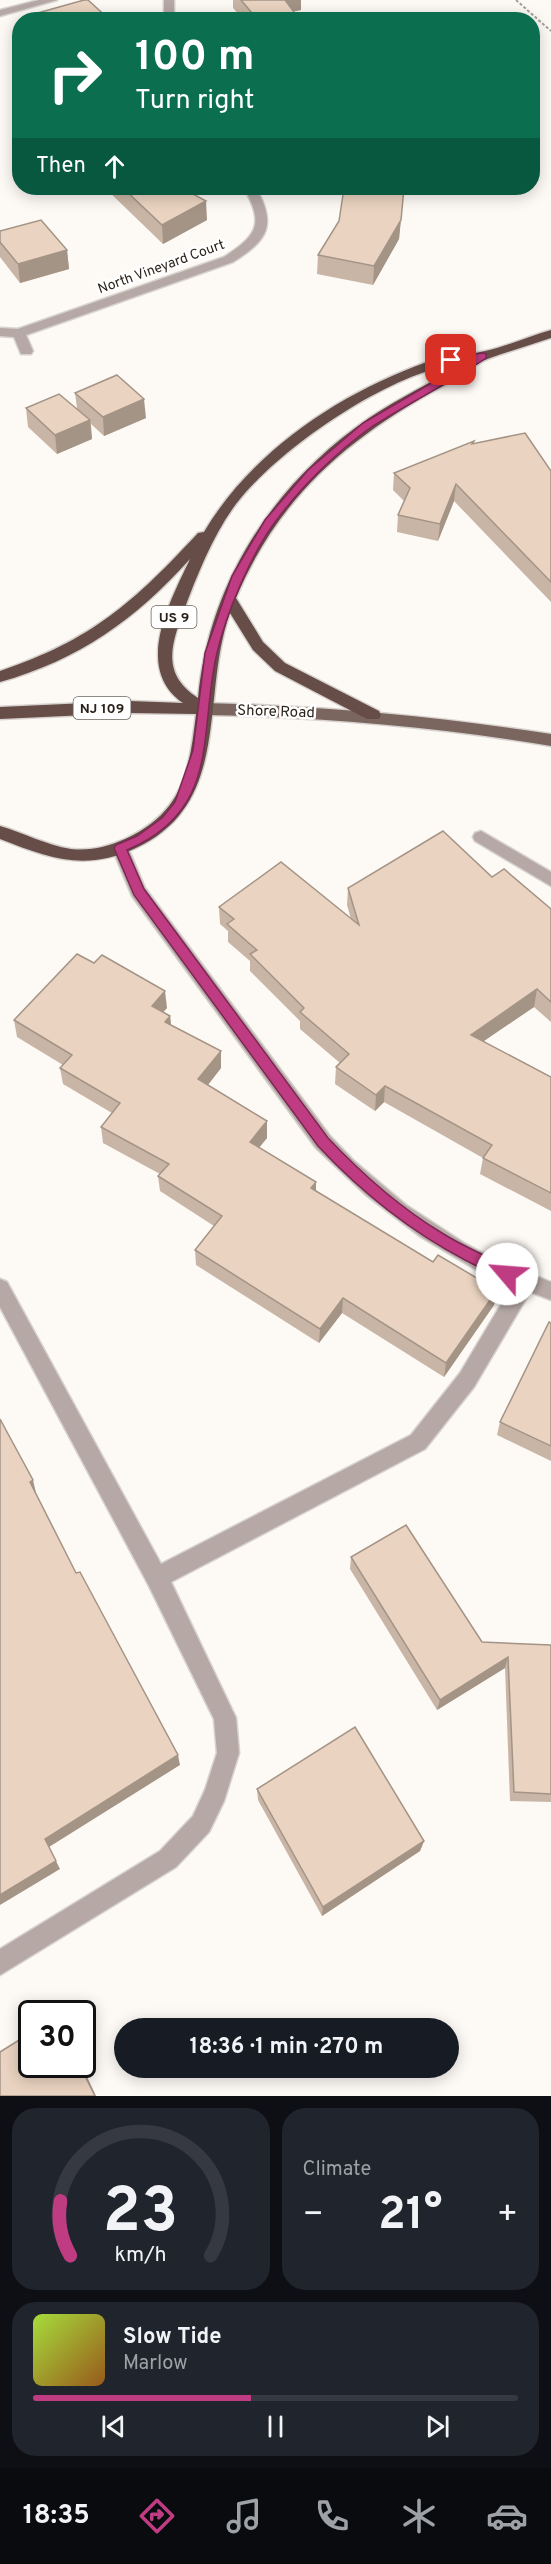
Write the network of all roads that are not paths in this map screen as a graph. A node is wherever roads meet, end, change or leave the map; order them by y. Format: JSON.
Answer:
{"nodes":[{"id":1,"x":52,"y":0,"type":"edge"},
{"id":2,"x":0,"y":13,"type":"edge"},
{"id":3,"x":254,"y":195,"type":"edge"},
{"id":4,"x":0,"y":332,"type":"edge"},
{"id":5,"x":19,"y":333,"type":"junction"},
{"id":6,"x":551,"y":334,"type":"edge"},
{"id":7,"x":26,"y":351,"type":"dead end"},
{"id":8,"x":483,"y":356,"type":"junction"},
{"id":9,"x":221,"y":517,"type":"junction"},
{"id":10,"x":229,"y":598,"type":"junction"},
{"id":11,"x":0,"y":677,"type":"edge"},
{"id":12,"x":204,"y":709,"type":"junction"},
{"id":13,"x":0,"y":713,"type":"edge"},
{"id":14,"x":373,"y":716,"type":"junction"},
{"id":15,"x":551,"y":740,"type":"edge"},
{"id":16,"x":0,"y":832,"type":"edge"},
{"id":17,"x":481,"y":837,"type":"dead end"},
{"id":18,"x":120,"y":848,"type":"junction"},
{"id":19,"x":551,"y":880,"type":"edge"},
{"id":20,"x":525,"y":1283,"type":"junction"},
{"id":21,"x":0,"y":1288,"type":"edge"},
{"id":22,"x":551,"y":1291,"type":"edge"},
{"id":23,"x":157,"y":1578,"type":"junction"},
{"id":24,"x":0,"y":1963,"type":"edge"}],
"edges":[{"from":1,"to":2,"type":"street"},
{"from":3,"to":5,"type":"street","name":"North Vineyard Court"},
{"from":4,"to":5,"type":"street","name":"North Vineyard Court"},
{"from":5,"to":7,"type":"street"},
{"from":6,"to":8,"type":"highway","number":"US 9"},
{"from":8,"to":9,"type":"highway","number":"US 9"},
{"from":8,"to":10,"type":"highway","number":"US 9"},
{"from":9,"to":11,"type":"highway"},
{"from":9,"to":12,"type":"highway","number":"US 9"},
{"from":10,"to":12,"type":"highway"},
{"from":10,"to":14,"type":"highway"},
{"from":12,"to":13,"type":"highway","name":"Shore Road","number":"NJ 109"},
{"from":12,"to":14,"type":"main road","name":"Shore Road"},
{"from":12,"to":18,"type":"highway"},
{"from":14,"to":15,"type":"main road","name":"Shore Road"},
{"from":16,"to":18,"type":"highway"},
{"from":17,"to":19,"type":"street"},
{"from":18,"to":20,"type":"street"},
{"from":20,"to":22,"type":"street"},
{"from":20,"to":23,"type":"street"},
{"from":21,"to":23,"type":"street"},
{"from":23,"to":24,"type":"street"}]}
